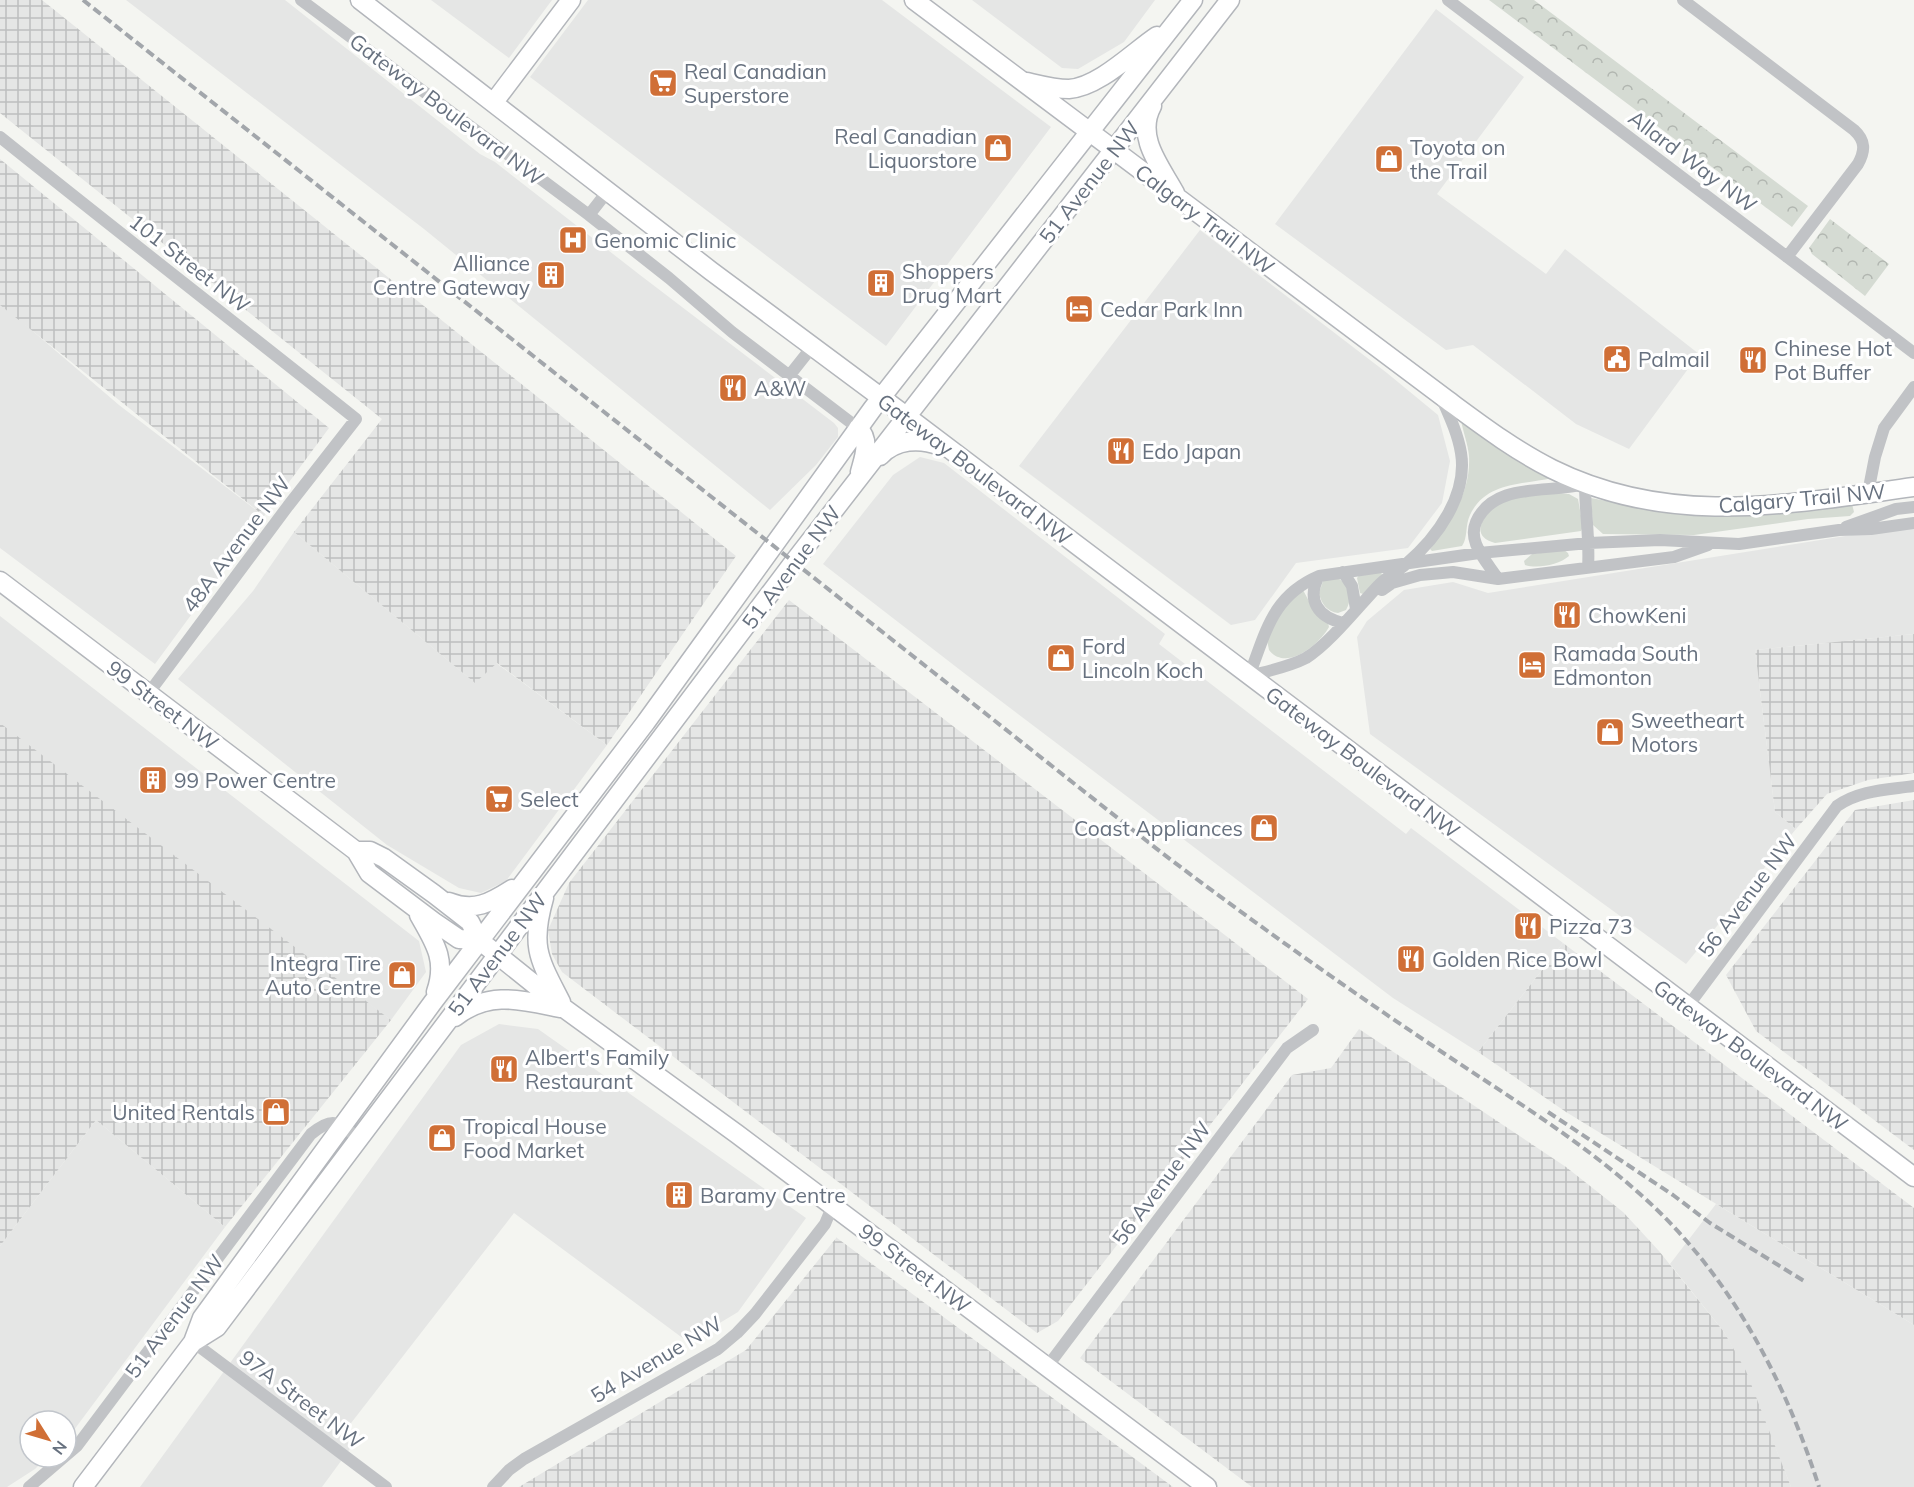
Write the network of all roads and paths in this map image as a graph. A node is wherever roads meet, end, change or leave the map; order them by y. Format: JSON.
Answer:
{"nodes":[{"id":1,"x":360,"y":0,"type":"edge"},
{"id":2,"x":571,"y":0,"type":"edge"},
{"id":3,"x":914,"y":0,"type":"edge"},
{"id":4,"x":1193,"y":0,"type":"edge"},
{"id":5,"x":1230,"y":0,"type":"edge"},
{"id":6,"x":1448,"y":0,"type":"edge"},
{"id":7,"x":1683,"y":0,"type":"edge"},
{"id":8,"x":305,"y":1,"type":"edge"},
{"id":9,"x":1171,"y":28,"type":"junction"},
{"id":10,"x":1022,"y":81,"type":"junction"},
{"id":11,"x":1162,"y":88,"type":"junction"},
{"id":12,"x":494,"y":102,"type":"junction"},
{"id":13,"x":1089,"y":132,"type":"junction"},
{"id":14,"x":0,"y":136,"type":"edge"},
{"id":15,"x":1114,"y":151,"type":"junction"},
{"id":16,"x":608,"y":192,"type":"junction"},
{"id":17,"x":1178,"y":198,"type":"junction"},
{"id":18,"x":589,"y":215,"type":"junction"},
{"id":19,"x":1787,"y":257,"type":"junction"},
{"id":20,"x":812,"y":347,"type":"junction"},
{"id":21,"x":1914,"y":353,"type":"edge"},
{"id":22,"x":789,"y":376,"type":"junction"},
{"id":23,"x":1914,"y":387,"type":"edge"},
{"id":24,"x":1440,"y":394,"type":"junction"},
{"id":25,"x":881,"y":398,"type":"junction"},
{"id":26,"x":906,"y":416,"type":"junction"},
{"id":27,"x":356,"y":419,"type":"joint"},
{"id":28,"x":858,"y":428,"type":"junction"},
{"id":29,"x":948,"y":448,"type":"junction"},
{"id":30,"x":858,"y":480,"type":"junction"},
{"id":31,"x":1585,"y":483,"type":"junction"},
{"id":32,"x":1914,"y":487,"type":"edge"},
{"id":33,"x":1868,"y":493,"type":"junction"},
{"id":34,"x":1914,"y":507,"type":"edge"},
{"id":35,"x":1914,"y":523,"type":"edge"},
{"id":36,"x":1839,"y":530,"type":"junction"},
{"id":37,"x":1589,"y":543,"type":"junction"},
{"id":38,"x":1715,"y":543,"type":"junction"},
{"id":39,"x":1479,"y":553,"type":"junction"},
{"id":40,"x":1406,"y":564,"type":"junction"},
{"id":41,"x":1588,"y":568,"type":"junction"},
{"id":42,"x":1343,"y":572,"type":"junction"},
{"id":43,"x":1319,"y":576,"type":"junction"},
{"id":44,"x":1498,"y":579,"type":"junction"},
{"id":45,"x":0,"y":581,"type":"edge"},
{"id":46,"x":1360,"y":605,"type":"junction"},
{"id":47,"x":1343,"y":623,"type":"junction"},
{"id":48,"x":1249,"y":676,"type":"junction"},
{"id":49,"x":148,"y":693,"type":"junction"},
{"id":50,"x":1914,"y":786,"type":"edge"},
{"id":51,"x":356,"y":851,"type":"junction"},
{"id":52,"x":520,"y":884,"type":"junction"},
{"id":53,"x":546,"y":890,"type":"junction"},
{"id":54,"x":434,"y":894,"type":"junction"},
{"id":55,"x":415,"y":908,"type":"junction"},
{"id":56,"x":479,"y":940,"type":"junction"},
{"id":57,"x":497,"y":955,"type":"junction"},
{"id":58,"x":432,"y":1002,"type":"junction"},
{"id":59,"x":1688,"y":1006,"type":"junction"},
{"id":60,"x":565,"y":1009,"type":"junction"},
{"id":61,"x":441,"y":1028,"type":"junction"},
{"id":62,"x":1313,"y":1030,"type":"dead end"},
{"id":63,"x":342,"y":1125,"type":"junction"},
{"id":64,"x":358,"y":1138,"type":"junction"},
{"id":65,"x":1914,"y":1177,"type":"edge"},
{"id":66,"x":832,"y":1207,"type":"junction"},
{"id":67,"x":194,"y":1342,"type":"junction"},
{"id":68,"x":1047,"y":1367,"type":"junction"},
{"id":69,"x":29,"y":1487,"type":"edge"},
{"id":70,"x":83,"y":1487,"type":"edge"},
{"id":71,"x":386,"y":1487,"type":"edge"},
{"id":72,"x":493,"y":1487,"type":"edge"},
{"id":73,"x":1208,"y":1487,"type":"edge"}],
"edges":[{"from":1,"to":12,"type":"main road","name":"Gateway Boulevard NW"},
{"from":2,"to":12,"type":"main road"},
{"from":3,"to":10,"type":"main road","name":"Calgary Trail NW"},
{"from":4,"to":9,"type":"main road","name":"51 Avenue NW"},
{"from":5,"to":11,"type":"main road","name":"51 Avenue NW"},
{"from":6,"to":19,"type":"street","name":"Allard Way NW"},
{"from":7,"to":19,"type":"street"},
{"from":8,"to":18,"type":"street","name":"Gateway Boulevard NW"},
{"from":9,"to":10,"type":"main road"},
{"from":9,"to":13,"type":"main road","name":"51 Avenue NW"},
{"from":10,"to":13,"type":"main road","name":"Calgary Trail NW"},
{"from":11,"to":15,"type":"main road","name":"51 Avenue NW"},
{"from":11,"to":17,"type":"main road"},
{"from":12,"to":16,"type":"main road","name":"Gateway Boulevard NW"},
{"from":13,"to":15,"type":"main road","name":"Calgary Trail NW"},
{"from":13,"to":25,"type":"main road","name":"51 Avenue NW"},
{"from":14,"to":27,"type":"street","name":"101 Street NW"},
{"from":15,"to":17,"type":"main road","name":"Calgary Trail NW"},
{"from":15,"to":26,"type":"main road","name":"51 Avenue NW"},
{"from":16,"to":18,"type":"street"},
{"from":16,"to":20,"type":"main road","name":"Gateway Boulevard NW"},
{"from":17,"to":24,"type":"main road","name":"Calgary Trail NW"},
{"from":18,"to":22,"type":"street","name":"Gateway Boulevard NW"},
{"from":19,"to":21,"type":"street","name":"Allard Way NW"},
{"from":20,"to":22,"type":"street"},
{"from":20,"to":25,"type":"main road","name":"Gateway Boulevard NW"},
{"from":22,"to":28,"type":"street","name":"Gateway Boulevard NW"},
{"from":23,"to":33,"type":"street"},
{"from":24,"to":31,"type":"main road","name":"Calgary Trail NW"},
{"from":24,"to":40,"type":"street","name":"Calgary Trail NW"},
{"from":25,"to":26,"type":"main road","name":"Gateway Boulevard NW"},
{"from":25,"to":28,"type":"main road","name":"51 Avenue NW"},
{"from":26,"to":29,"type":"main road","name":"Gateway Boulevard NW"},
{"from":26,"to":30,"type":"main road","name":"51 Avenue NW"},
{"from":27,"to":49,"type":"street","name":"48A Avenue NW"},
{"from":28,"to":30,"type":"main road"},
{"from":28,"to":52,"type":"main road","name":"51 Avenue NW"},
{"from":29,"to":30,"type":"main road"},
{"from":29,"to":48,"type":"main road","name":"Gateway Boulevard NW"},
{"from":30,"to":53,"type":"main road","name":"51 Avenue NW"},
{"from":31,"to":33,"type":"main road","name":"Calgary Trail NW"},
{"from":31,"to":37,"type":"street"},
{"from":31,"to":39,"type":"street"},
{"from":32,"to":33,"type":"main road","name":"Calgary Trail NW"},
{"from":34,"to":36,"type":"street","name":"Calgary Trail NW"},
{"from":35,"to":36,"type":"street","name":"Calgary Trail NW"},
{"from":36,"to":38,"type":"street","name":"Calgary Trail NW"},
{"from":37,"to":38,"type":"street","name":"Calgary Trail NW"},
{"from":37,"to":39,"type":"street","name":"Calgary Trail NW"},
{"from":37,"to":41,"type":"street"},
{"from":38,"to":41,"type":"street","name":"Calgary Trail NW"},
{"from":39,"to":40,"type":"street","name":"Calgary Trail NW"},
{"from":39,"to":44,"type":"street"},
{"from":40,"to":42,"type":"street"},
{"from":40,"to":46,"type":"street","name":"Calgary Trail NW"},
{"from":41,"to":44,"type":"street","name":"Calgary Trail NW"},
{"from":42,"to":43,"type":"street"},
{"from":42,"to":46,"type":"street"},
{"from":43,"to":47,"type":"street"},
{"from":43,"to":48,"type":"street"},
{"from":44,"to":46,"type":"street","name":"Calgary Trail NW"},
{"from":45,"to":49,"type":"main road","name":"99 Street NW"},
{"from":46,"to":47,"type":"street","name":"Calgary Trail NW"},
{"from":47,"to":48,"type":"street","name":"Calgary Trail NW"},
{"from":48,"to":59,"type":"main road","name":"Gateway Boulevard NW"},
{"from":49,"to":51,"type":"main road","name":"99 Street NW"},
{"from":50,"to":59,"type":"street","name":"56 Avenue NW"},
{"from":51,"to":54,"type":"main road","name":"99 Street NW"},
{"from":51,"to":55,"type":"main road","name":"99 Street NW"},
{"from":52,"to":54,"type":"main road"},
{"from":52,"to":56,"type":"main road","name":"51 Avenue NW"},
{"from":53,"to":57,"type":"main road","name":"51 Avenue NW"},
{"from":53,"to":60,"type":"main road"},
{"from":54,"to":56,"type":"main road","name":"99 Street NW"},
{"from":55,"to":56,"type":"main road","name":"99 Street NW"},
{"from":55,"to":58,"type":"main road"},
{"from":56,"to":57,"type":"main road","name":"99 Street NW"},
{"from":56,"to":58,"type":"main road","name":"51 Avenue NW"},
{"from":57,"to":60,"type":"main road","name":"99 Street NW"},
{"from":57,"to":61,"type":"main road","name":"51 Avenue NW"},
{"from":58,"to":63,"type":"main road","name":"51 Avenue NW"},
{"from":59,"to":65,"type":"main road","name":"Gateway Boulevard NW"},
{"from":60,"to":61,"type":"main road"},
{"from":60,"to":66,"type":"main road","name":"99 Street NW"},
{"from":61,"to":64,"type":"main road","name":"51 Avenue NW"},
{"from":62,"to":68,"type":"street","name":"56 Avenue NW"},
{"from":63,"to":64,"type":"street"},
{"from":63,"to":67,"type":"main road","name":"51 Avenue NW"},
{"from":63,"to":69,"type":"street","name":"51 Avenue NW"},
{"from":64,"to":67,"type":"main road","name":"51 Avenue NW"},
{"from":66,"to":68,"type":"main road","name":"99 Street NW"},
{"from":66,"to":72,"type":"street","name":"54 Avenue NW"},
{"from":67,"to":70,"type":"main road","name":"51 Avenue NW"},
{"from":67,"to":71,"type":"street","name":"97A Street NW"},
{"from":68,"to":73,"type":"main road","name":"99 Street NW"}]}
